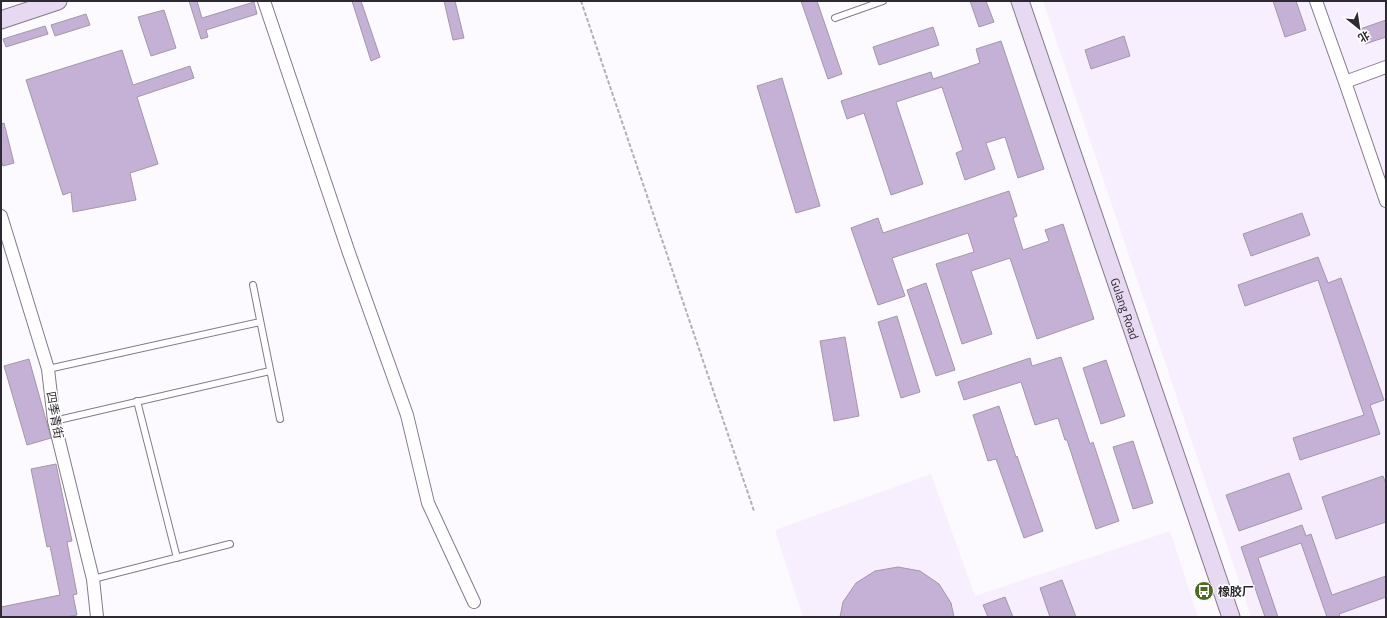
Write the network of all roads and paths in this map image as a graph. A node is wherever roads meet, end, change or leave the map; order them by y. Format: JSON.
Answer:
{"nodes":[{"id":1,"x":264,"y":1,"type":"edge"},
{"id":2,"x":581,"y":1,"type":"edge"},
{"id":3,"x":883,"y":1,"type":"edge"},
{"id":4,"x":1020,"y":1,"type":"edge"},
{"id":5,"x":1316,"y":1,"type":"edge"},
{"id":6,"x":53,"y":2,"type":"edge"},
{"id":7,"x":836,"y":18,"type":"dead end"},
{"id":8,"x":1,"y":20,"type":"edge"},
{"id":9,"x":1386,"y":67,"type":"edge"},
{"id":10,"x":1345,"y":82,"type":"junction"},
{"id":11,"x":1386,"y":200,"type":"edge"},
{"id":12,"x":1,"y":216,"type":"edge"},
{"id":13,"x":253,"y":285,"type":"dead end"},
{"id":14,"x":260,"y":322,"type":"junction"},
{"id":15,"x":48,"y":369,"type":"junction"},
{"id":16,"x":270,"y":371,"type":"junction"},
{"id":17,"x":137,"y":401,"type":"junction"},
{"id":18,"x":280,"y":418,"type":"dead end"},
{"id":19,"x":54,"y":421,"type":"junction"},
{"id":20,"x":754,"y":511,"type":"dead end"},
{"id":21,"x":230,"y":544,"type":"dead end"},
{"id":22,"x":177,"y":558,"type":"junction"},
{"id":23,"x":93,"y":579,"type":"junction"},
{"id":24,"x":474,"y":602,"type":"dead end"},
{"id":25,"x":1232,"y":616,"type":"edge"},
{"id":26,"x":97,"y":617,"type":"edge"}],
"edges":[{"from":1,"to":24,"type":"street"},
{"from":2,"to":20,"type":"path"},
{"from":3,"to":7,"type":"lane"},
{"from":4,"to":25,"type":"main road","name":"Gulang Road"},
{"from":5,"to":10,"type":"street"},
{"from":6,"to":8,"type":"main road"},
{"from":9,"to":10,"type":"street"},
{"from":10,"to":11,"type":"street"},
{"from":12,"to":15,"type":"street","name":"四季青街"},
{"from":13,"to":14,"type":"lane"},
{"from":14,"to":15,"type":"lane"},
{"from":14,"to":16,"type":"lane"},
{"from":15,"to":19,"type":"street","name":"四季青街"},
{"from":16,"to":17,"type":"lane"},
{"from":16,"to":18,"type":"lane"},
{"from":17,"to":19,"type":"lane"},
{"from":17,"to":22,"type":"lane"},
{"from":19,"to":23,"type":"street","name":"四季青街"},
{"from":21,"to":22,"type":"lane"},
{"from":22,"to":23,"type":"lane"},
{"from":23,"to":26,"type":"street","name":"四季青街"}]}
